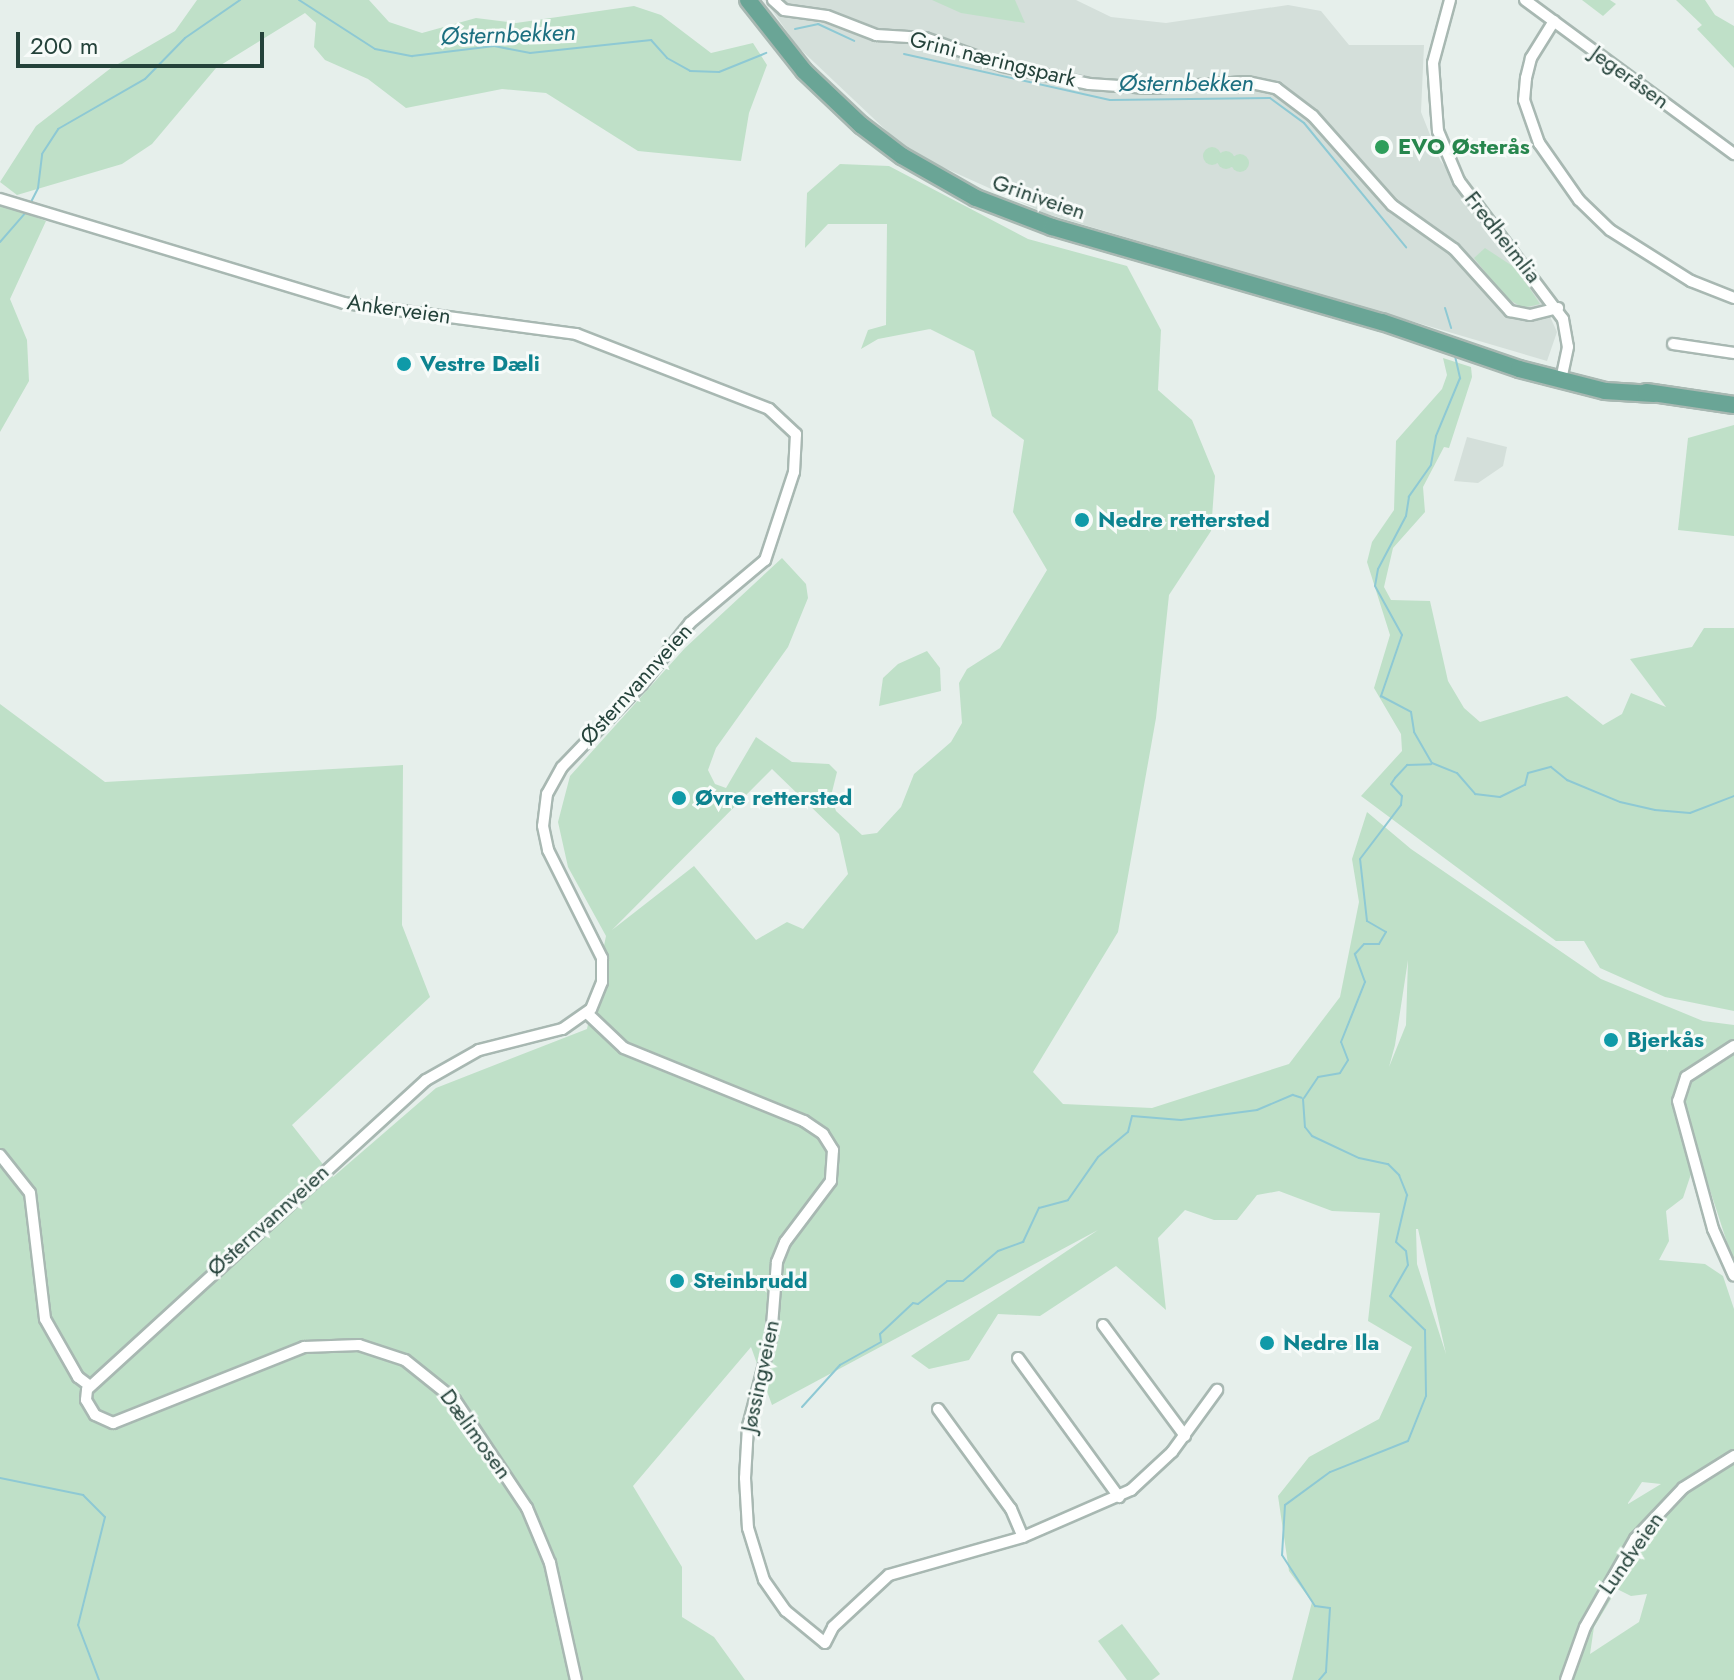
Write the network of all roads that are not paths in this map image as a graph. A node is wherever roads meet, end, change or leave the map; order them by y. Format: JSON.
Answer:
{"nodes":[{"id":1,"x":748,"y":0,"type":"edge"},
{"id":2,"x":773,"y":0,"type":"edge"},
{"id":3,"x":1450,"y":0,"type":"edge"},
{"id":4,"x":1525,"y":0,"type":"edge"},
{"id":5,"x":1554,"y":21,"type":"junction"},
{"id":6,"x":1734,"y":154,"type":"edge"},
{"id":7,"x":0,"y":199,"type":"edge"},
{"id":8,"x":1734,"y":298,"type":"edge"},
{"id":9,"x":1558,"y":308,"type":"junction"},
{"id":10,"x":1673,"y":344,"type":"dead end"},
{"id":11,"x":1734,"y":353,"type":"edge"},
{"id":12,"x":1562,"y":376,"type":"junction"},
{"id":13,"x":1734,"y":405,"type":"edge"},
{"id":14,"x":792,"y":425,"type":"joint"},
{"id":15,"x":587,"y":1013,"type":"junction"},
{"id":16,"x":1734,"y":1046,"type":"edge"},
{"id":17,"x":0,"y":1155,"type":"edge"},
{"id":18,"x":1734,"y":1276,"type":"edge"},
{"id":19,"x":1103,"y":1325,"type":"dead end"},
{"id":20,"x":1018,"y":1358,"type":"dead end"},
{"id":21,"x":88,"y":1388,"type":"junction"},
{"id":22,"x":1217,"y":1390,"type":"dead end"},
{"id":23,"x":938,"y":1409,"type":"dead end"},
{"id":24,"x":1185,"y":1436,"type":"junction"},
{"id":25,"x":1734,"y":1456,"type":"edge"},
{"id":26,"x":1119,"y":1497,"type":"junction"},
{"id":27,"x":1023,"y":1537,"type":"junction"},
{"id":28,"x":576,"y":1680,"type":"edge"},
{"id":29,"x":1566,"y":1680,"type":"edge"}],
"edges":[{"from":1,"to":12,"type":"main road","name":"Griniveien"},
{"from":2,"to":9,"type":"street","name":"Grini næringspark"},
{"from":3,"to":9,"type":"street","name":"Fredheimlia"},
{"from":4,"to":5,"type":"street","name":"Jegeråsen"},
{"from":5,"to":6,"type":"street","name":"Jegeråsen"},
{"from":5,"to":8,"type":"street"},
{"from":7,"to":14,"type":"street","name":"Ankerveien"},
{"from":9,"to":12,"type":"street","name":"Fredheimlia"},
{"from":10,"to":11,"type":"street"},
{"from":12,"to":13,"type":"main road","name":"Griniveien"},
{"from":14,"to":15,"type":"street","name":"Østernvannveien"},
{"from":15,"to":21,"type":"street","name":"Østernvannveien"},
{"from":15,"to":27,"type":"street","name":"Jøssingveien"},
{"from":16,"to":18,"type":"street"},
{"from":17,"to":21,"type":"street"},
{"from":19,"to":24,"type":"street"},
{"from":20,"to":26,"type":"street"},
{"from":21,"to":28,"type":"street","name":"Dælimosen"},
{"from":22,"to":24,"type":"street","name":"Jøssingveien"},
{"from":23,"to":27,"type":"street"},
{"from":24,"to":26,"type":"street","name":"Jøssingveien"},
{"from":25,"to":29,"type":"street","name":"Lundveien"},
{"from":26,"to":27,"type":"street","name":"Jøssingveien"}]}
